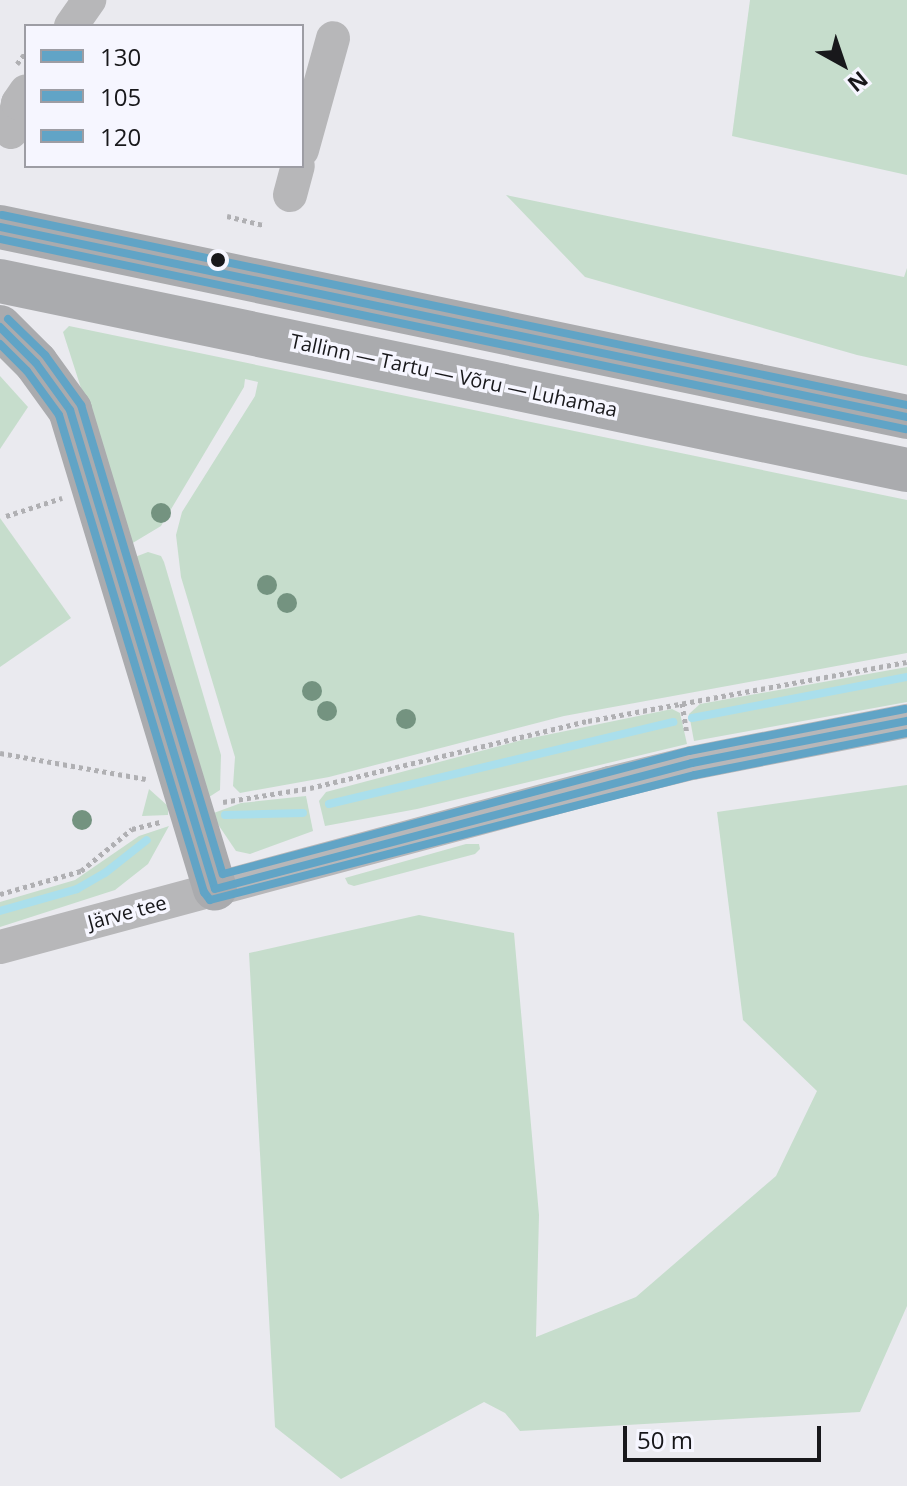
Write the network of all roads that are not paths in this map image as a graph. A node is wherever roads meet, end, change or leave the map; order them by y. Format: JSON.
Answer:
{"nodes":[{"id":1,"x":89,"y":0,"type":"edge"},
{"id":2,"x":72,"y":24,"type":"edge"},
{"id":3,"x":333,"y":38,"type":"dead end"},
{"id":4,"x":24,"y":94,"type":"edge"},
{"id":5,"x":11,"y":132,"type":"dead end"},
{"id":6,"x":304,"y":143,"type":"edge"},
{"id":7,"x":0,"y":227,"type":"edge"},
{"id":8,"x":0,"y":281,"type":"edge"},
{"id":9,"x":0,"y":327,"type":"edge"},
{"id":10,"x":907,"y":417,"type":"edge"},
{"id":11,"x":907,"y":470,"type":"edge"},
{"id":12,"x":907,"y":721,"type":"edge"},
{"id":13,"x":215,"y":889,"type":"junction"},
{"id":14,"x":0,"y":947,"type":"edge"}],
"edges":[{"from":1,"to":2,"type":"street"},
{"from":3,"to":6,"type":"street"},
{"from":4,"to":5,"type":"street"},
{"from":7,"to":10,"type":"highway"},
{"from":8,"to":11,"type":"highway","name":"Tallinn — Tartu — Võru — Luhamaa"},
{"from":9,"to":13,"type":"highway"},
{"from":12,"to":13,"type":"street","name":"Järve tee"},
{"from":13,"to":14,"type":"street","name":"Järve tee"}]}
